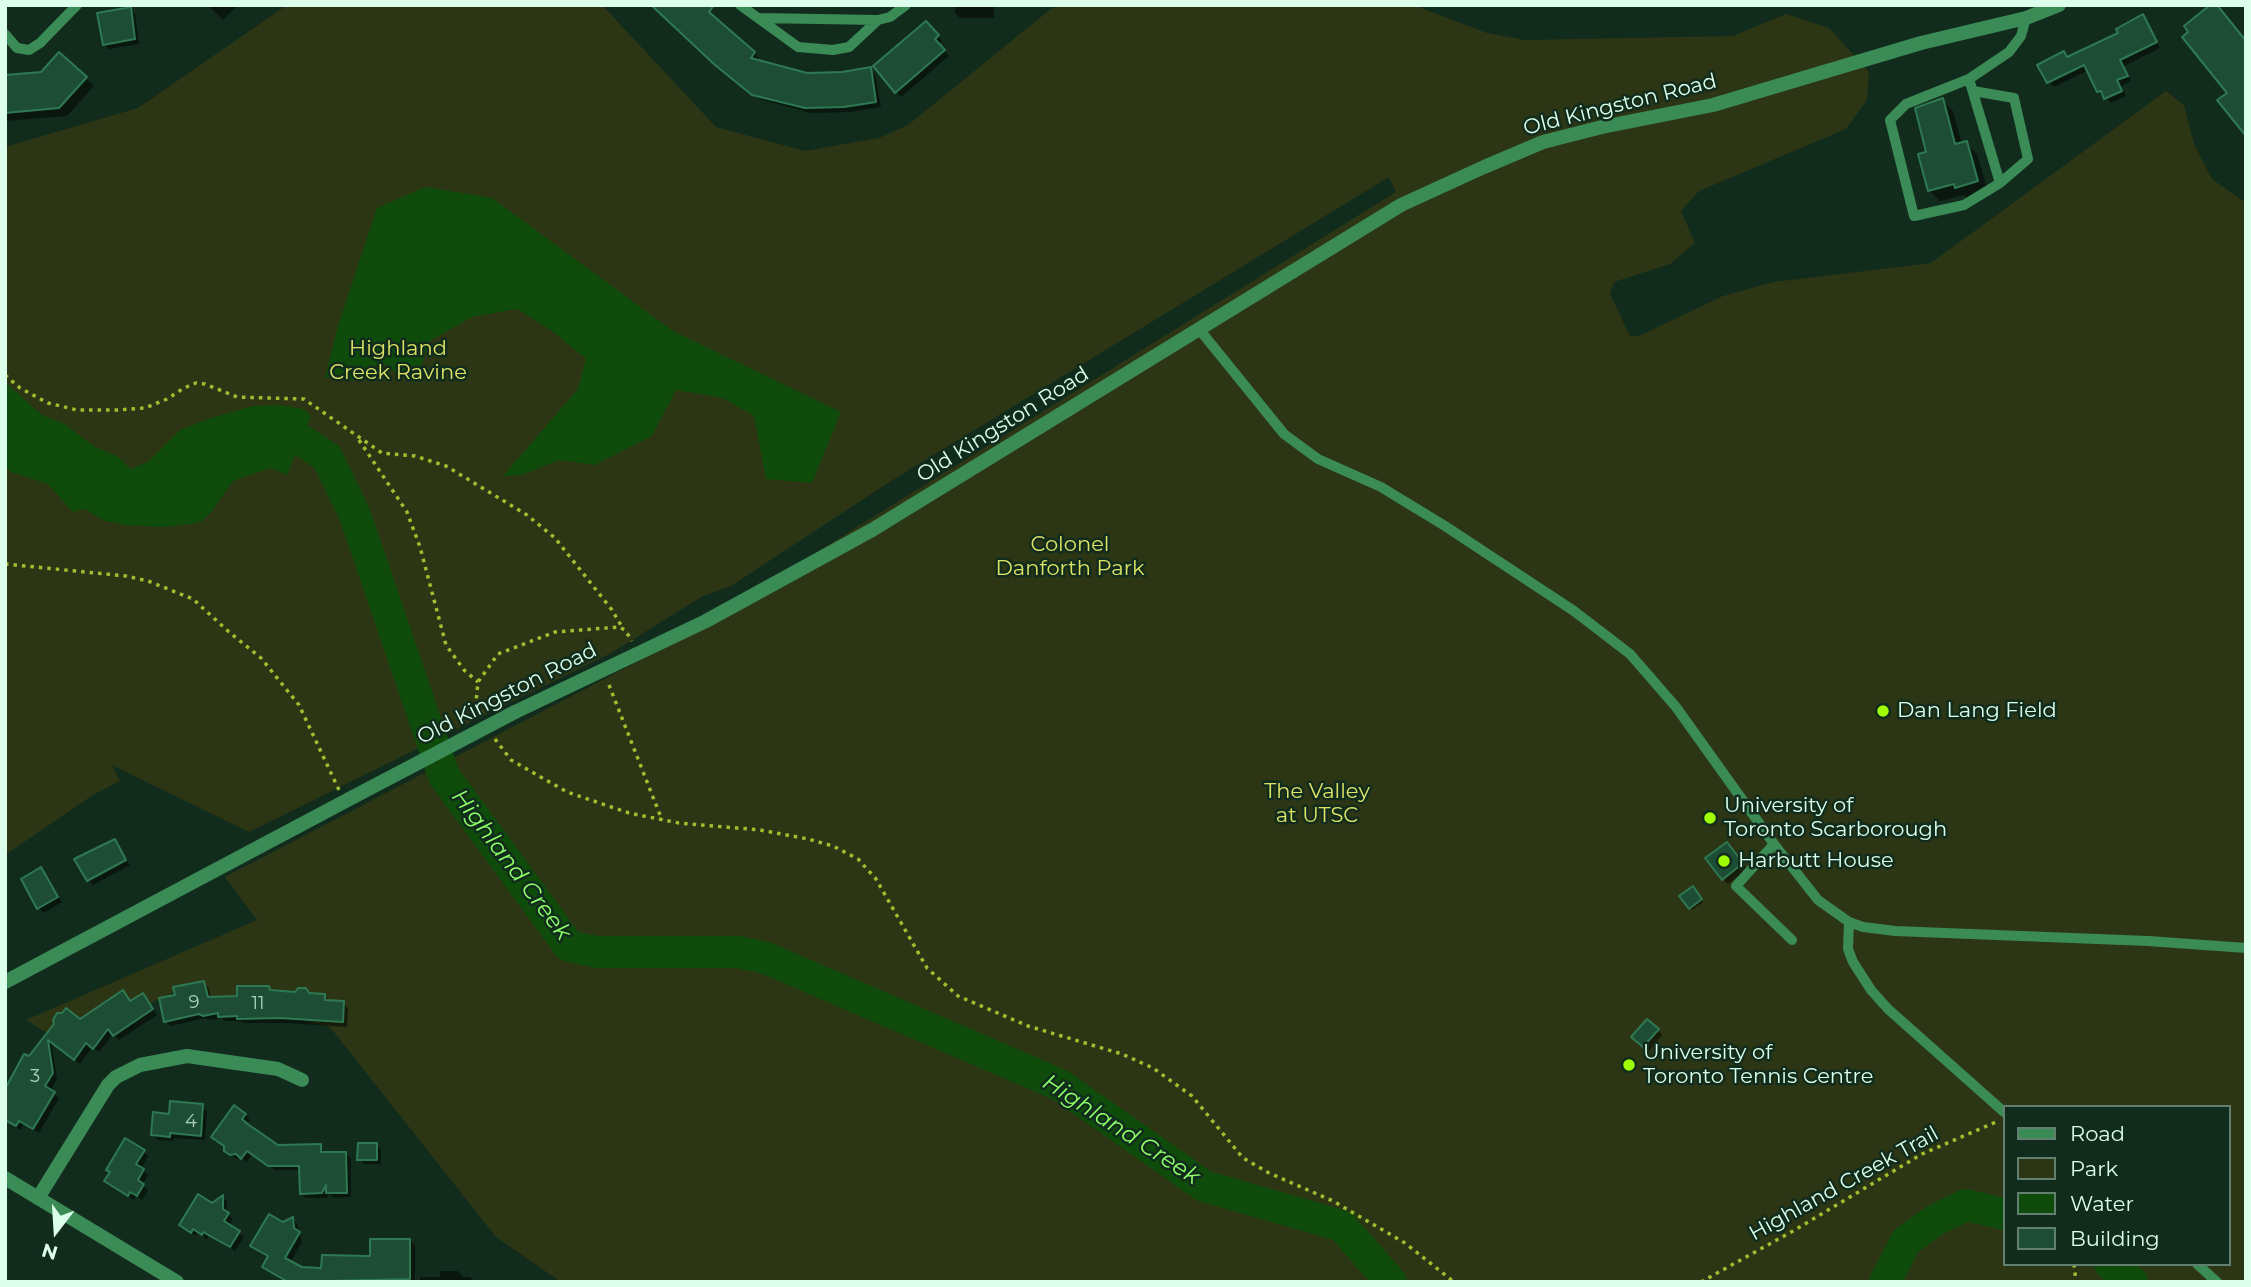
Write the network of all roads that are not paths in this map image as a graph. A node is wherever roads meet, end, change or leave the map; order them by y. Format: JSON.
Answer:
{"nodes":[{"id":1,"x":77,"y":5,"type":"edge"},
{"id":2,"x":740,"y":5,"type":"edge"},
{"id":3,"x":906,"y":5,"type":"edge"},
{"id":4,"x":2059,"y":5,"type":"edge"},
{"id":5,"x":758,"y":18,"type":"junction"},
{"id":6,"x":2026,"y":18,"type":"junction"},
{"id":7,"x":878,"y":20,"type":"junction"},
{"id":8,"x":5,"y":34,"type":"edge"},
{"id":9,"x":1969,"y":79,"type":"junction"},
{"id":10,"x":1973,"y":91,"type":"junction"},
{"id":11,"x":2000,"y":183,"type":"junction"},
{"id":12,"x":1199,"y":329,"type":"junction"},
{"id":13,"x":1774,"y":844,"type":"junction"},
{"id":14,"x":1849,"y":922,"type":"junction"},
{"id":15,"x":1792,"y":940,"type":"dead end"},
{"id":16,"x":2246,"y":948,"type":"edge"},
{"id":17,"x":5,"y":982,"type":"edge"},
{"id":18,"x":302,"y":1080,"type":"dead end"},
{"id":19,"x":2002,"y":1110,"type":"edge"},
{"id":20,"x":5,"y":1178,"type":"edge"},
{"id":21,"x":38,"y":1198,"type":"junction"},
{"id":22,"x":2199,"y":1266,"type":"edge"},
{"id":23,"x":177,"y":1282,"type":"edge"},
{"id":24,"x":2217,"y":1282,"type":"edge"}],
"edges":[{"from":1,"to":8,"type":"lane"},
{"from":2,"to":5,"type":"lane"},
{"from":3,"to":7,"type":"lane"},
{"from":4,"to":6,"type":"street","name":"Old Kingston Road"},
{"from":5,"to":7,"type":"lane"},
{"from":5,"to":7,"type":"lane"},
{"from":6,"to":9,"type":"lane"},
{"from":6,"to":12,"type":"street","name":"Old Kingston Road"},
{"from":9,"to":10,"type":"lane"},
{"from":9,"to":11,"type":"lane"},
{"from":10,"to":11,"type":"lane"},
{"from":10,"to":11,"type":"lane"},
{"from":12,"to":13,"type":"lane"},
{"from":12,"to":17,"type":"street","name":"Old Kingston Road","bridge":true},
{"from":13,"to":14,"type":"lane"},
{"from":13,"to":15,"type":"lane"},
{"from":14,"to":16,"type":"lane"},
{"from":14,"to":19,"type":"lane"},
{"from":18,"to":21,"type":"street"},
{"from":20,"to":21,"type":"street"},
{"from":21,"to":23,"type":"street"},
{"from":22,"to":24,"type":"lane"}]}
